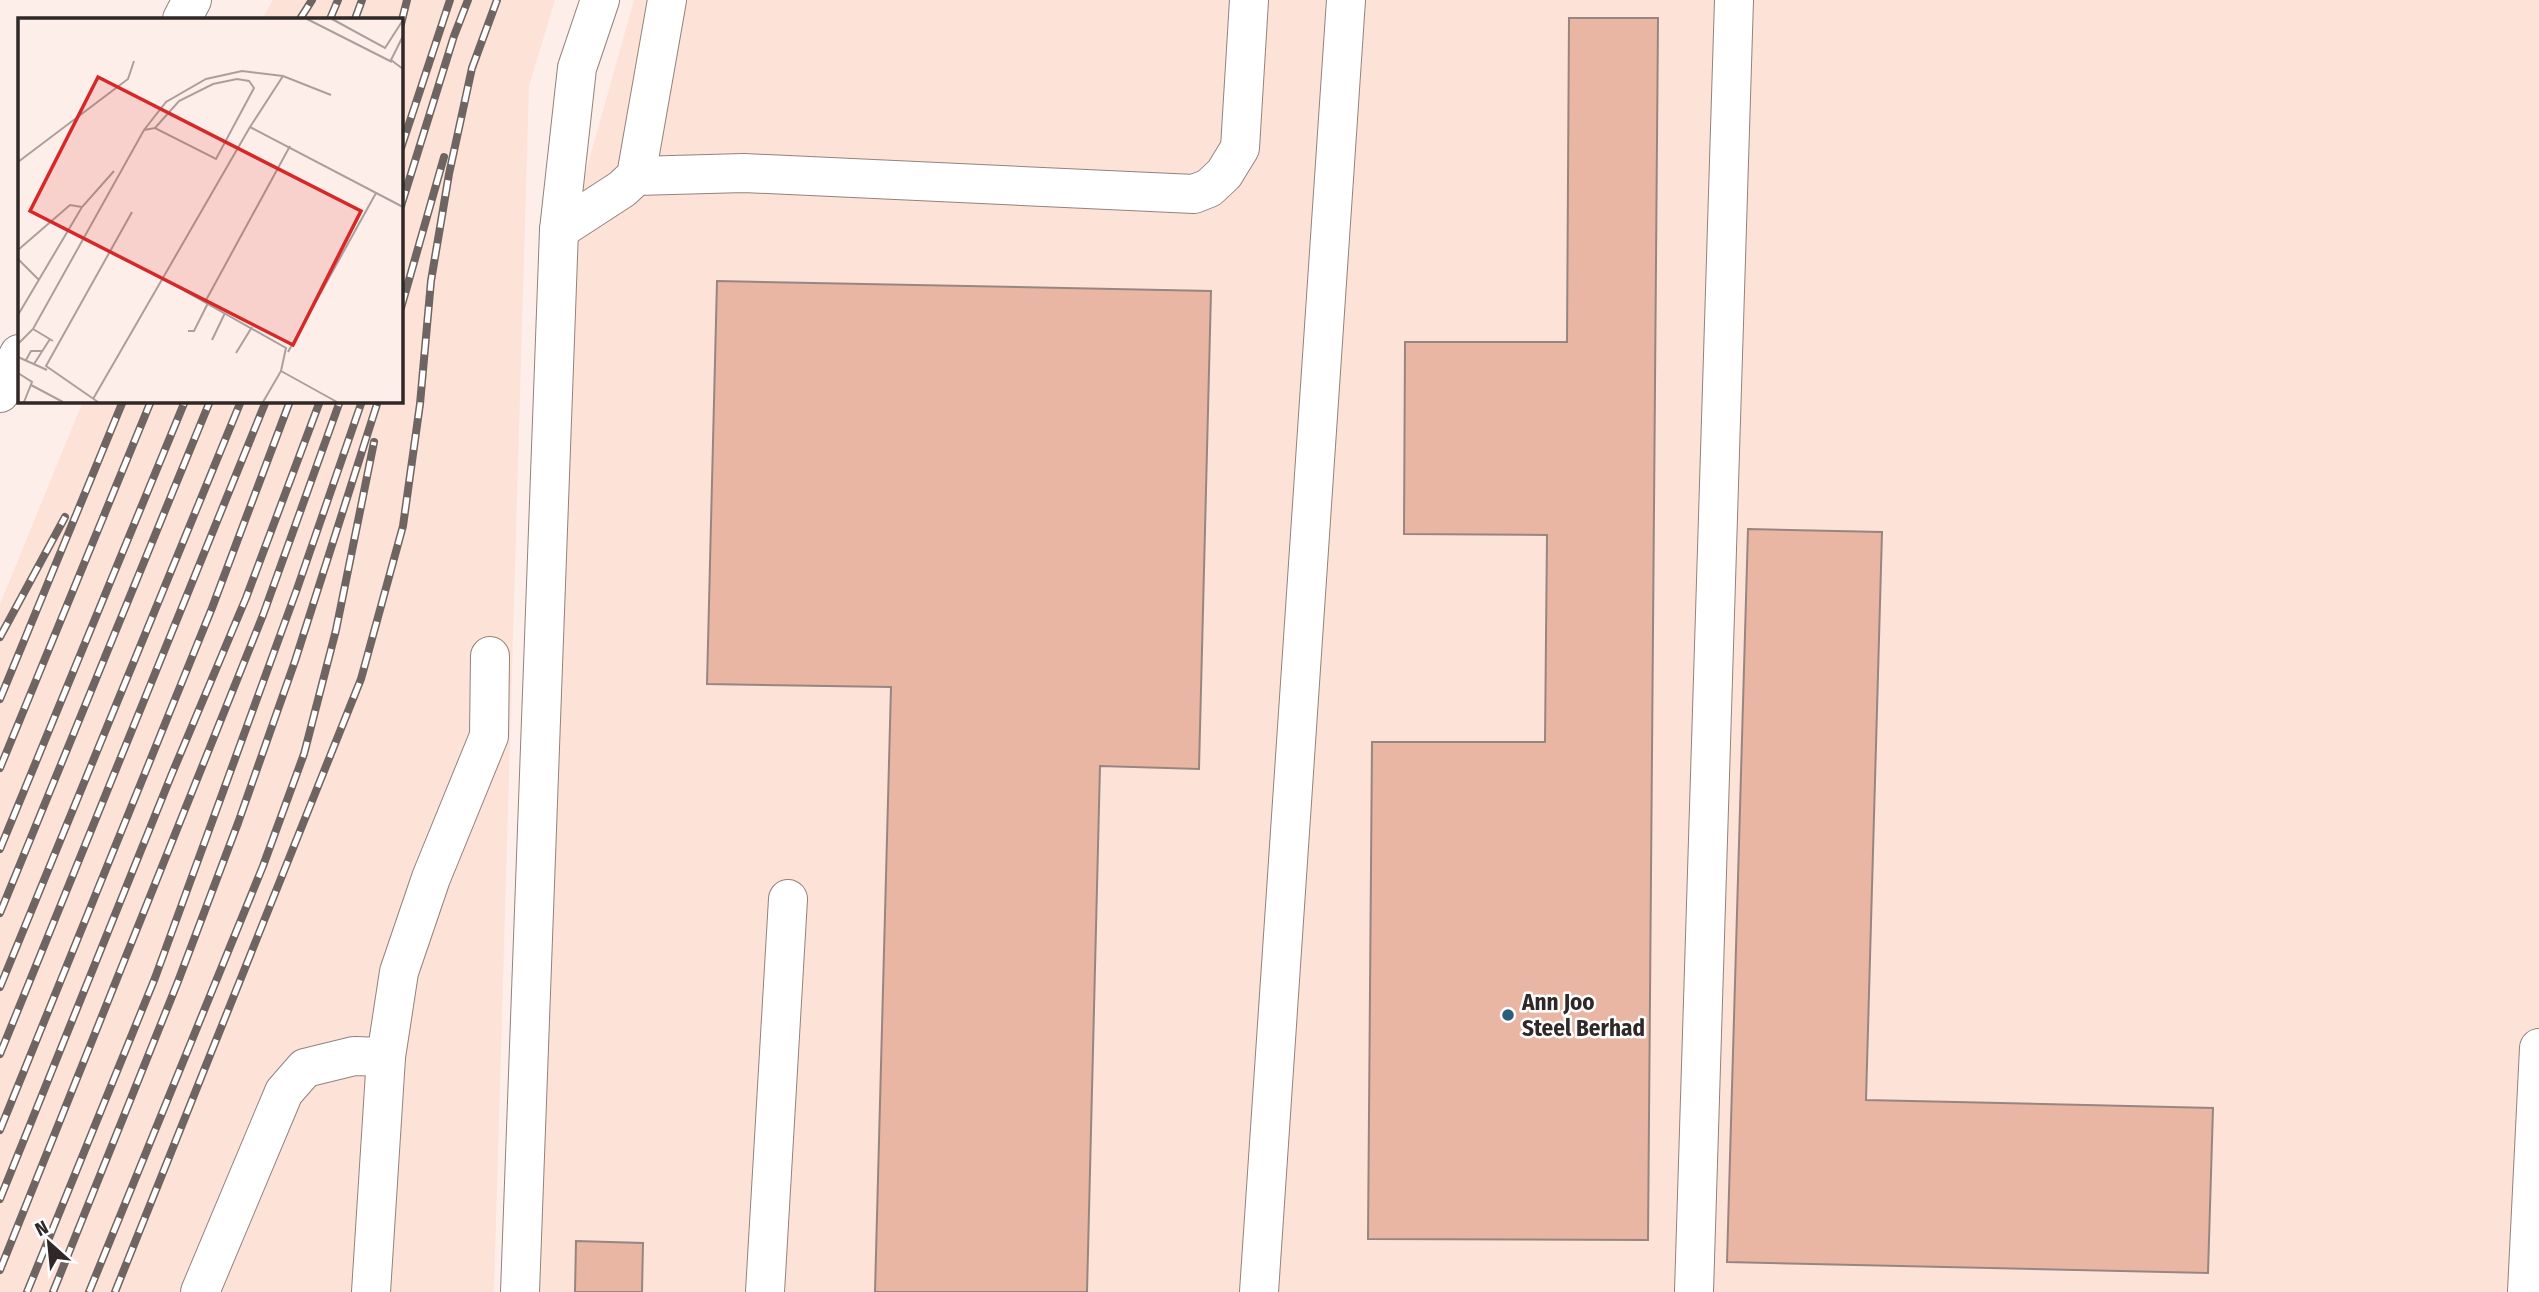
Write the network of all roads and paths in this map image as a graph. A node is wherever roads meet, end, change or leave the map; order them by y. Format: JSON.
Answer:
{"nodes":[{"id":1,"x":192,"y":0,"type":"edge"},
{"id":2,"x":600,"y":0,"type":"edge"},
{"id":3,"x":667,"y":0,"type":"edge"},
{"id":4,"x":1249,"y":0,"type":"edge"},
{"id":5,"x":1346,"y":0,"type":"edge"},
{"id":6,"x":1734,"y":0,"type":"edge"},
{"id":7,"x":183,"y":18,"type":"edge"},
{"id":8,"x":636,"y":176,"type":"junction"},
{"id":9,"x":559,"y":230,"type":"junction"},
{"id":10,"x":18,"y":356,"type":"edge"},
{"id":11,"x":0,"y":393,"type":"edge"},
{"id":12,"x":490,"y":656,"type":"dead end"},
{"id":13,"x":788,"y":899,"type":"dead end"},
{"id":14,"x":2539,"y":1048,"type":"edge"},
{"id":15,"x":386,"y":1057,"type":"junction"},
{"id":16,"x":200,"y":1292,"type":"edge"},
{"id":17,"x":371,"y":1292,"type":"edge"},
{"id":18,"x":520,"y":1292,"type":"edge"},
{"id":19,"x":765,"y":1292,"type":"edge"},
{"id":20,"x":1259,"y":1292,"type":"edge"},
{"id":21,"x":1284,"y":1292,"type":"edge"},
{"id":22,"x":1694,"y":1292,"type":"edge"},
{"id":23,"x":2528,"y":1292,"type":"edge"}],
"edges":[{"from":1,"to":7,"type":"lane"},
{"from":2,"to":9,"type":"lane"},
{"from":3,"to":8,"type":"lane"},
{"from":4,"to":8,"type":"lane"},
{"from":5,"to":20,"type":"lane"},
{"from":6,"to":22,"type":"lane"},
{"from":8,"to":9,"type":"lane"},
{"from":9,"to":18,"type":"lane"},
{"from":10,"to":11,"type":"lane"},
{"from":12,"to":15,"type":"lane"},
{"from":13,"to":19,"type":"lane"},
{"from":14,"to":23,"type":"lane"},
{"from":15,"to":16,"type":"lane"},
{"from":15,"to":17,"type":"lane"},
{"from":20,"to":21,"type":"lane"}]}
